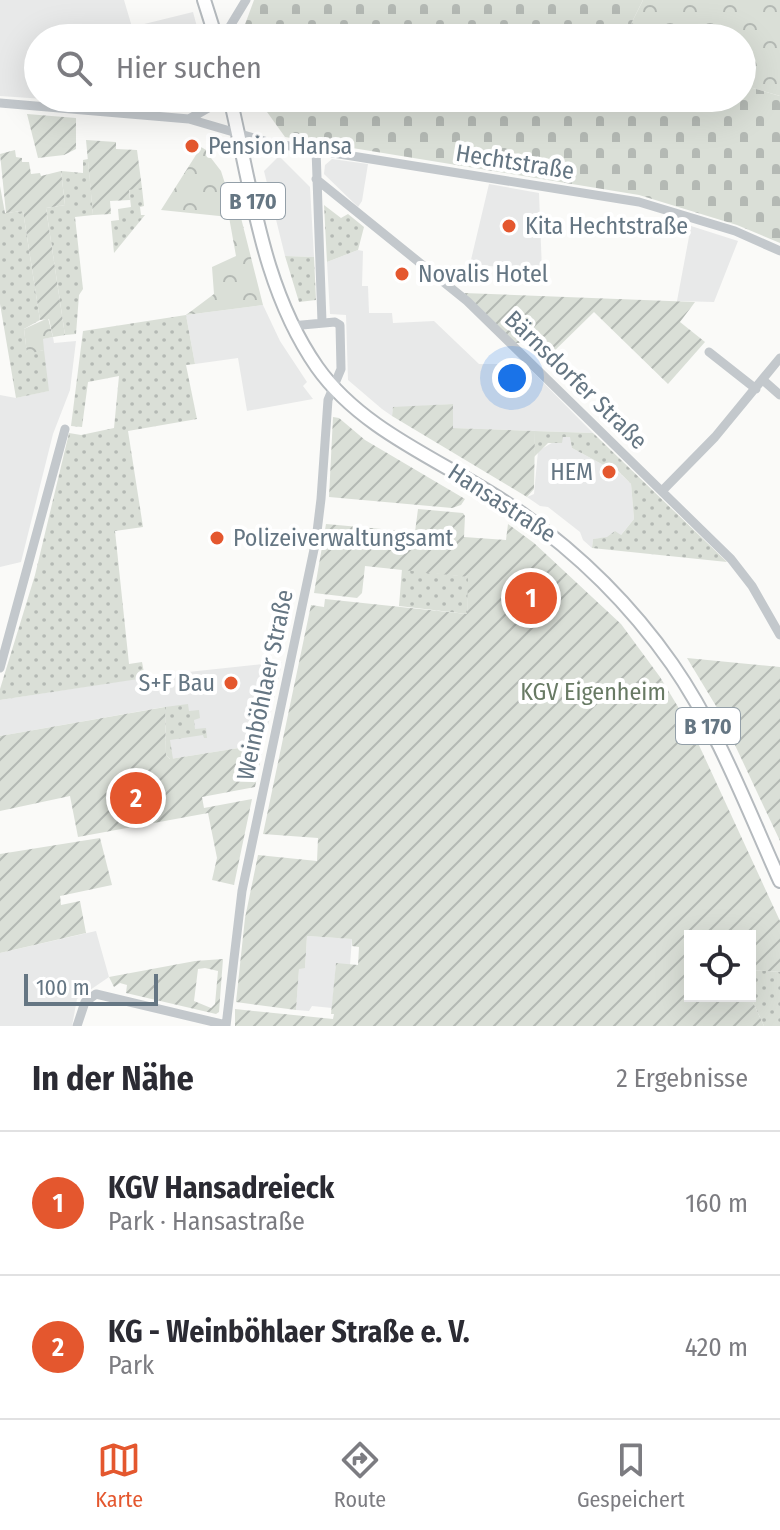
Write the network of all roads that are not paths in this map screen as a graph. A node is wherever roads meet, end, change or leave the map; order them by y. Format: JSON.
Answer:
{"nodes":[{"id":1,"x":204,"y":0,"type":"edge"},
{"id":2,"x":246,"y":0,"type":"edge"},
{"id":3,"x":212,"y":24,"type":"edge"},
{"id":4,"x":231,"y":24,"type":"edge"},
{"id":5,"x":0,"y":103,"type":"edge"},
{"id":6,"x":24,"y":105,"type":"edge"},
{"id":7,"x":130,"y":112,"type":"edge"},
{"id":8,"x":201,"y":112,"type":"edge"},
{"id":9,"x":233,"y":112,"type":"edge"},
{"id":10,"x":189,"y":119,"type":"junction"},
{"id":11,"x":238,"y":135,"type":"junction"},
{"id":12,"x":316,"y":149,"type":"junction"},
{"id":13,"x":316,"y":179,"type":"junction"},
{"id":14,"x":780,"y":251,"type":"edge"},
{"id":15,"x":322,"y":322,"type":"junction"},
{"id":16,"x":291,"y":326,"type":"junction"},
{"id":17,"x":709,"y":352,"type":"dead end"},
{"id":18,"x":780,"y":358,"type":"edge"},
{"id":19,"x":764,"y":381,"type":"junction"},
{"id":20,"x":333,"y":387,"type":"junction"},
{"id":21,"x":756,"y":389,"type":"junction"},
{"id":22,"x":780,"y":395,"type":"edge"},
{"id":23,"x":65,"y":429,"type":"dead end"},
{"id":24,"x":662,"y":491,"type":"junction"},
{"id":25,"x":780,"y":635,"type":"edge"},
{"id":26,"x":0,"y":668,"type":"edge"},
{"id":27,"x":780,"y":881,"type":"edge"},
{"id":28,"x":226,"y":1025,"type":"edge"},
{"id":29,"x":77,"y":1026,"type":"edge"}],
"edges":[{"from":1,"to":3,"type":"main road"},
{"from":2,"to":4,"type":"street"},
{"from":5,"to":6,"type":"street","name":"Hechtstraße"},
{"from":7,"to":10,"type":"street","name":"Hechtstraße"},
{"from":8,"to":10,"type":"street"},
{"from":9,"to":11,"type":"main road","number":"B 170"},
{"from":10,"to":11,"type":"street","name":"Hechtstraße"},
{"from":11,"to":12,"type":"street","name":"Hechtstraße"},
{"from":11,"to":16,"type":"main road","name":"Hansastraße","number":"B 170"},
{"from":12,"to":13,"type":"street"},
{"from":12,"to":14,"type":"street","name":"Hechtstraße"},
{"from":13,"to":15,"type":"street"},
{"from":13,"to":24,"type":"street","name":"Bärnsdorfer Straße"},
{"from":15,"to":16,"type":"street"},
{"from":15,"to":20,"type":"street","name":"Weinböhlaer Straße"},
{"from":16,"to":20,"type":"main road","name":"Hansastraße","number":"B 170"},
{"from":17,"to":21,"type":"street"},
{"from":18,"to":19,"type":"street"},
{"from":19,"to":21,"type":"street"},
{"from":19,"to":22,"type":"street"},
{"from":20,"to":27,"type":"main road","name":"Hansastraße","number":"B 170"},
{"from":20,"to":28,"type":"street","name":"Weinböhlaer Straße"},
{"from":21,"to":24,"type":"street"},
{"from":23,"to":26,"type":"street"},
{"from":24,"to":25,"type":"street","name":"Bärnsdorfer Straße"},
{"from":28,"to":29,"type":"street"}]}
